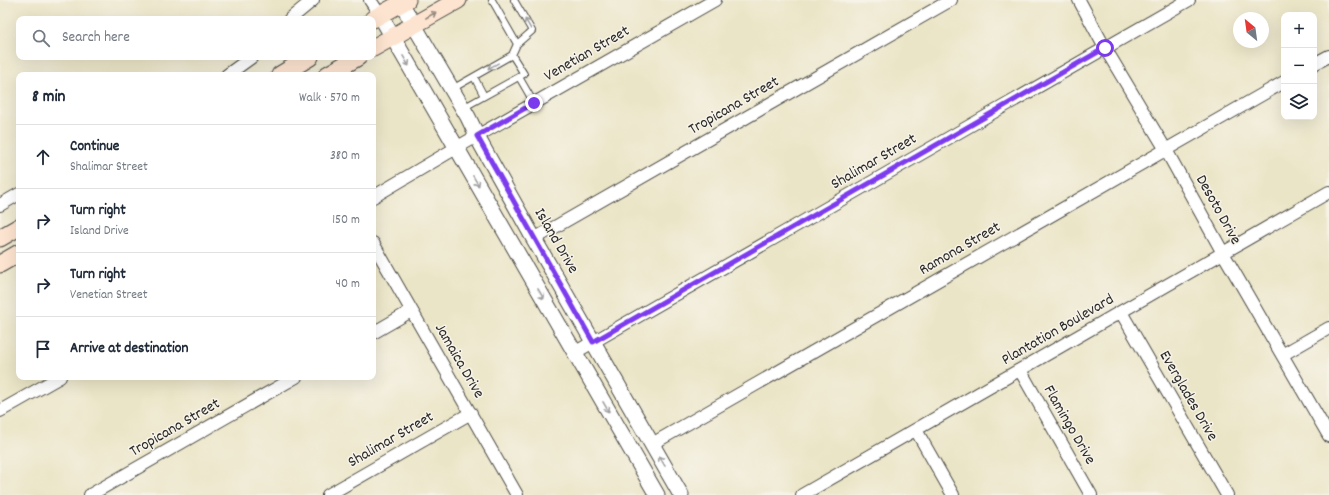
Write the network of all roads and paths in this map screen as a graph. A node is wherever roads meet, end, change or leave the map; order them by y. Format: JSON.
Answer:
{"nodes":[{"id":1,"x":313,"y":0,"type":"edge"},
{"id":2,"x":370,"y":0,"type":"edge"},
{"id":3,"x":458,"y":0,"type":"edge"},
{"id":4,"x":492,"y":0,"type":"edge"},
{"id":5,"x":514,"y":0,"type":"edge"},
{"id":6,"x":715,"y":0,"type":"edge"},
{"id":7,"x":951,"y":0,"type":"edge"},
{"id":8,"x":1078,"y":0,"type":"edge"},
{"id":9,"x":1189,"y":0,"type":"edge"},
{"id":10,"x":402,"y":1,"type":"edge"},
{"id":11,"x":294,"y":16,"type":"edge"},
{"id":12,"x":376,"y":16,"type":"edge"},
{"id":13,"x":376,"y":17,"type":"edge"},
{"id":14,"x":414,"y":25,"type":"junction"},
{"id":15,"x":392,"y":37,"type":"junction"},
{"id":16,"x":517,"y":44,"type":"junction"},
{"id":17,"x":376,"y":46,"type":"edge"},
{"id":18,"x":1105,"y":48,"type":"junction"},
{"id":19,"x":512,"y":55,"type":"junction"},
{"id":20,"x":1329,"y":56,"type":"edge"},
{"id":21,"x":248,"y":60,"type":"edge"},
{"id":22,"x":305,"y":60,"type":"edge"},
{"id":23,"x":353,"y":60,"type":"edge"},
{"id":24,"x":1317,"y":62,"type":"edge"},
{"id":25,"x":230,"y":72,"type":"edge"},
{"id":26,"x":285,"y":72,"type":"edge"},
{"id":27,"x":332,"y":72,"type":"edge"},
{"id":28,"x":474,"y":77,"type":"junction"},
{"id":29,"x":519,"y":77,"type":"junction"},
{"id":30,"x":1281,"y":84,"type":"edge"},
{"id":31,"x":452,"y":89,"type":"junction"},
{"id":32,"x":484,"y":96,"type":"junction"},
{"id":33,"x":534,"y":103,"type":"junction"},
{"id":34,"x":463,"y":108,"type":"junction"},
{"id":35,"x":477,"y":136,"type":"junction"},
{"id":36,"x":456,"y":148,"type":"junction"},
{"id":37,"x":1166,"y":150,"type":"junction"},
{"id":38,"x":1329,"y":192,"type":"edge"},
{"id":39,"x":16,"y":196,"type":"edge"},
{"id":40,"x":376,"y":196,"type":"edge"},
{"id":41,"x":0,"y":205,"type":"edge"},
{"id":42,"x":16,"y":229,"type":"edge"},
{"id":43,"x":0,"y":238,"type":"edge"},
{"id":44,"x":534,"y":239,"type":"junction"},
{"id":45,"x":376,"y":248,"type":"edge"},
{"id":46,"x":1223,"y":253,"type":"junction"},
{"id":47,"x":16,"y":255,"type":"edge"},
{"id":48,"x":0,"y":264,"type":"edge"},
{"id":49,"x":412,"y":311,"type":"junction"},
{"id":50,"x":1121,"y":312,"type":"junction"},
{"id":51,"x":1329,"y":328,"type":"edge"},
{"id":52,"x":376,"y":331,"type":"edge"},
{"id":53,"x":593,"y":342,"type":"junction"},
{"id":54,"x":574,"y":353,"type":"junction"},
{"id":55,"x":1282,"y":355,"type":"junction"},
{"id":56,"x":1020,"y":370,"type":"junction"},
{"id":57,"x":55,"y":380,"type":"edge"},
{"id":58,"x":291,"y":380,"type":"edge"},
{"id":59,"x":0,"y":411,"type":"edge"},
{"id":60,"x":471,"y":413,"type":"junction"},
{"id":61,"x":916,"y":430,"type":"junction"},
{"id":62,"x":1329,"y":436,"type":"edge"},
{"id":63,"x":652,"y":444,"type":"junction"},
{"id":64,"x":816,"y":492,"type":"edge"},
{"id":65,"x":90,"y":495,"type":"edge"},
{"id":66,"x":328,"y":495,"type":"edge"},
{"id":67,"x":517,"y":495,"type":"edge"},
{"id":68,"x":656,"y":495,"type":"edge"},
{"id":69,"x":681,"y":495,"type":"edge"},
{"id":70,"x":802,"y":495,"type":"edge"},
{"id":71,"x":953,"y":495,"type":"edge"},
{"id":72,"x":1091,"y":495,"type":"edge"},
{"id":73,"x":1227,"y":495,"type":"edge"}],
"edges":[{"from":1,"to":11,"type":"street"},
{"from":2,"to":12,"type":"street"},
{"from":14,"to":3,"type":"main road","one_way":true},
{"from":4,"to":16,"type":"lane"},
{"from":16,"to":5,"type":"lane","one_way":true},
{"from":6,"to":33,"type":"street","name":"Venetian Street"},
{"from":7,"to":44,"type":"street","name":"Tropicana Street"},
{"from":8,"to":18,"type":"street","name":"Desoto Drive"},
{"from":9,"to":18,"type":"street","name":"Shalimar Street"},
{"from":10,"to":13,"type":"main road"},
{"from":10,"to":14,"type":"street","name":"Island Drive"},
{"from":13,"to":15,"type":"street"},
{"from":14,"to":15,"type":"main road"},
{"from":14,"to":31,"type":"street","name":"Island Drive"},
{"from":15,"to":17,"type":"main road"},
{"from":15,"to":36,"type":"street","one_way":true},
{"from":16,"to":19,"type":"lane"},
{"from":18,"to":37,"type":"street","name":"Desoto Drive"},
{"from":18,"to":53,"type":"street","name":"Shalimar Street"},
{"from":19,"to":28,"type":"lane","one_way":true},
{"from":19,"to":29,"type":"lane"},
{"from":20,"to":24,"type":"street"},
{"from":21,"to":25,"type":"street"},
{"from":22,"to":26,"type":"main road"},
{"from":23,"to":27,"type":"main road"},
{"from":28,"to":31,"type":"lane"},
{"from":28,"to":32,"type":"lane"},
{"from":29,"to":32,"type":"lane"},
{"from":29,"to":33,"type":"lane"},
{"from":30,"to":37,"type":"street","name":"Ramona Street"},
{"from":31,"to":34,"type":"street","name":"Island Drive"},
{"from":32,"to":34,"type":"lane"},
{"from":33,"to":35,"type":"street","name":"Venetian Street"},
{"from":34,"to":35,"type":"street","name":"Island Drive"},
{"from":35,"to":36,"type":"street","name":"Venetian Street"},
{"from":35,"to":44,"type":"street","name":"Island Drive"},
{"from":36,"to":40,"type":"street","name":"Venetian Street"},
{"from":36,"to":54,"type":"street","one_way":true},
{"from":37,"to":46,"type":"street","name":"Desoto Drive"},
{"from":37,"to":63,"type":"street","name":"Ramona Street"},
{"from":38,"to":46,"type":"street","name":"Plantation Boulevard"},
{"from":39,"to":41,"type":"street"},
{"from":42,"to":43,"type":"main road"},
{"from":44,"to":53,"type":"street","name":"Island Drive"},
{"from":45,"to":49,"type":"street","name":"Jamaica Drive"},
{"from":46,"to":50,"type":"street","name":"Plantation Boulevard"},
{"from":46,"to":55,"type":"street","name":"Desoto Drive"},
{"from":47,"to":48,"type":"main road"},
{"from":49,"to":52,"type":"street"},
{"from":49,"to":60,"type":"street","name":"Jamaica Drive"},
{"from":50,"to":56,"type":"street","name":"Plantation Boulevard"},
{"from":50,"to":73,"type":"street","name":"Everglades Drive"},
{"from":51,"to":55,"type":"street"},
{"from":53,"to":54,"type":"street","name":"Shalimar Street"},
{"from":53,"to":63,"type":"street","name":"Island Drive"},
{"from":54,"to":68,"type":"street","one_way":true},
{"from":55,"to":62,"type":"street","name":"Desoto Drive"},
{"from":56,"to":61,"type":"street","name":"Plantation Boulevard"},
{"from":56,"to":72,"type":"street","name":"Flamingo Drive"},
{"from":57,"to":59,"type":"street"},
{"from":58,"to":65,"type":"street","name":"Tropicana Street"},
{"from":60,"to":66,"type":"street","name":"Shalimar Street"},
{"from":60,"to":67,"type":"street","name":"Jamaica Drive"},
{"from":61,"to":64,"type":"street","name":"Plantation Boulevard"},
{"from":61,"to":71,"type":"street"},
{"from":69,"to":63,"type":"street","name":"Island Drive","one_way":true},
{"from":64,"to":70,"type":"street","name":"Plantation Boulevard"}]}
